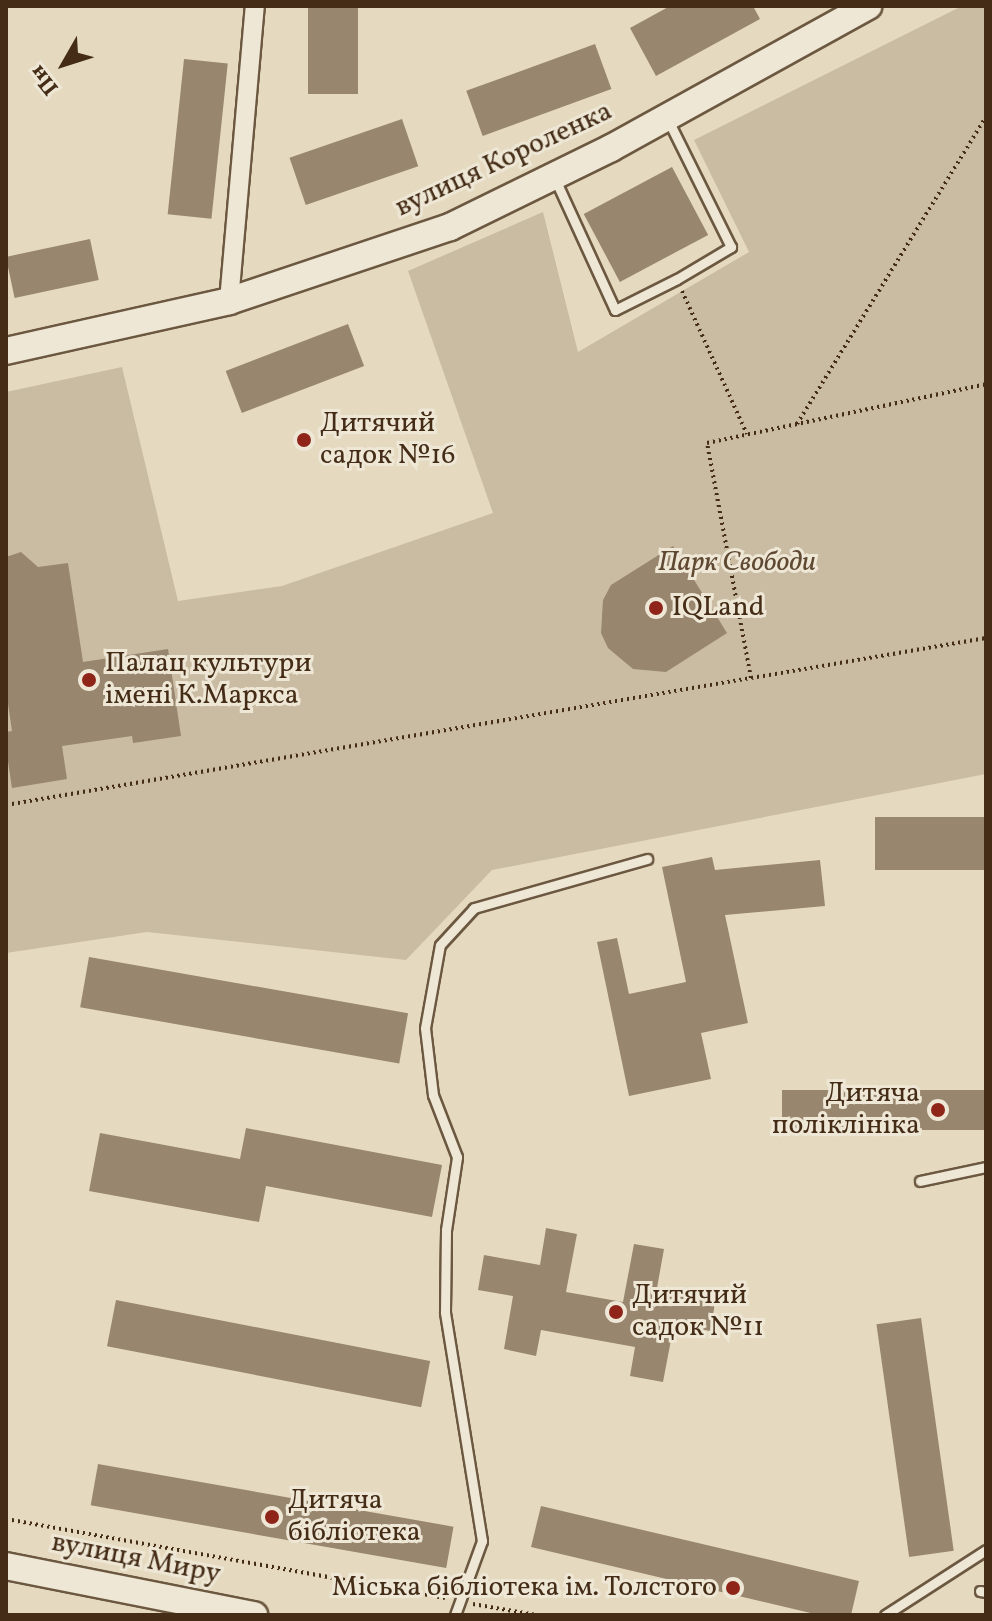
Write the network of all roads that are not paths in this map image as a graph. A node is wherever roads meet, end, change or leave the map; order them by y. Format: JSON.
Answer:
{"nodes":[{"id":1,"x":255,"y":6,"type":"edge"},
{"id":2,"x":868,"y":6,"type":"edge"},
{"id":3,"x":667,"y":117,"type":"junction"},
{"id":4,"x":554,"y":176,"type":"junction"},
{"id":5,"x":229,"y":301,"type":"junction"},
{"id":6,"x":6,"y":351,"type":"edge"},
{"id":7,"x":647,"y":859,"type":"dead end"},
{"id":8,"x":986,"y":1167,"type":"edge"},
{"id":9,"x":920,"y":1181,"type":"dead end"},
{"id":10,"x":986,"y":1550,"type":"edge"},
{"id":11,"x":6,"y":1566,"type":"edge"},
{"id":12,"x":254,"y":1615,"type":"edge"},
{"id":13,"x":455,"y":1615,"type":"edge"},
{"id":14,"x":885,"y":1615,"type":"edge"}],
"edges":[{"from":1,"to":5,"type":"street"},
{"from":2,"to":3,"type":"main road","name":"вулиця Короленка"},
{"from":3,"to":4,"type":"main road","name":"вулиця Короленка"},
{"from":3,"to":4,"type":"lane"},
{"from":4,"to":5,"type":"main road","name":"вулиця Короленка"},
{"from":5,"to":6,"type":"main road","name":"вулиця Короленка"},
{"from":7,"to":13,"type":"lane"},
{"from":8,"to":9,"type":"lane"},
{"from":10,"to":14,"type":"lane"},
{"from":11,"to":12,"type":"main road","name":"вулиця Миру"}]}
